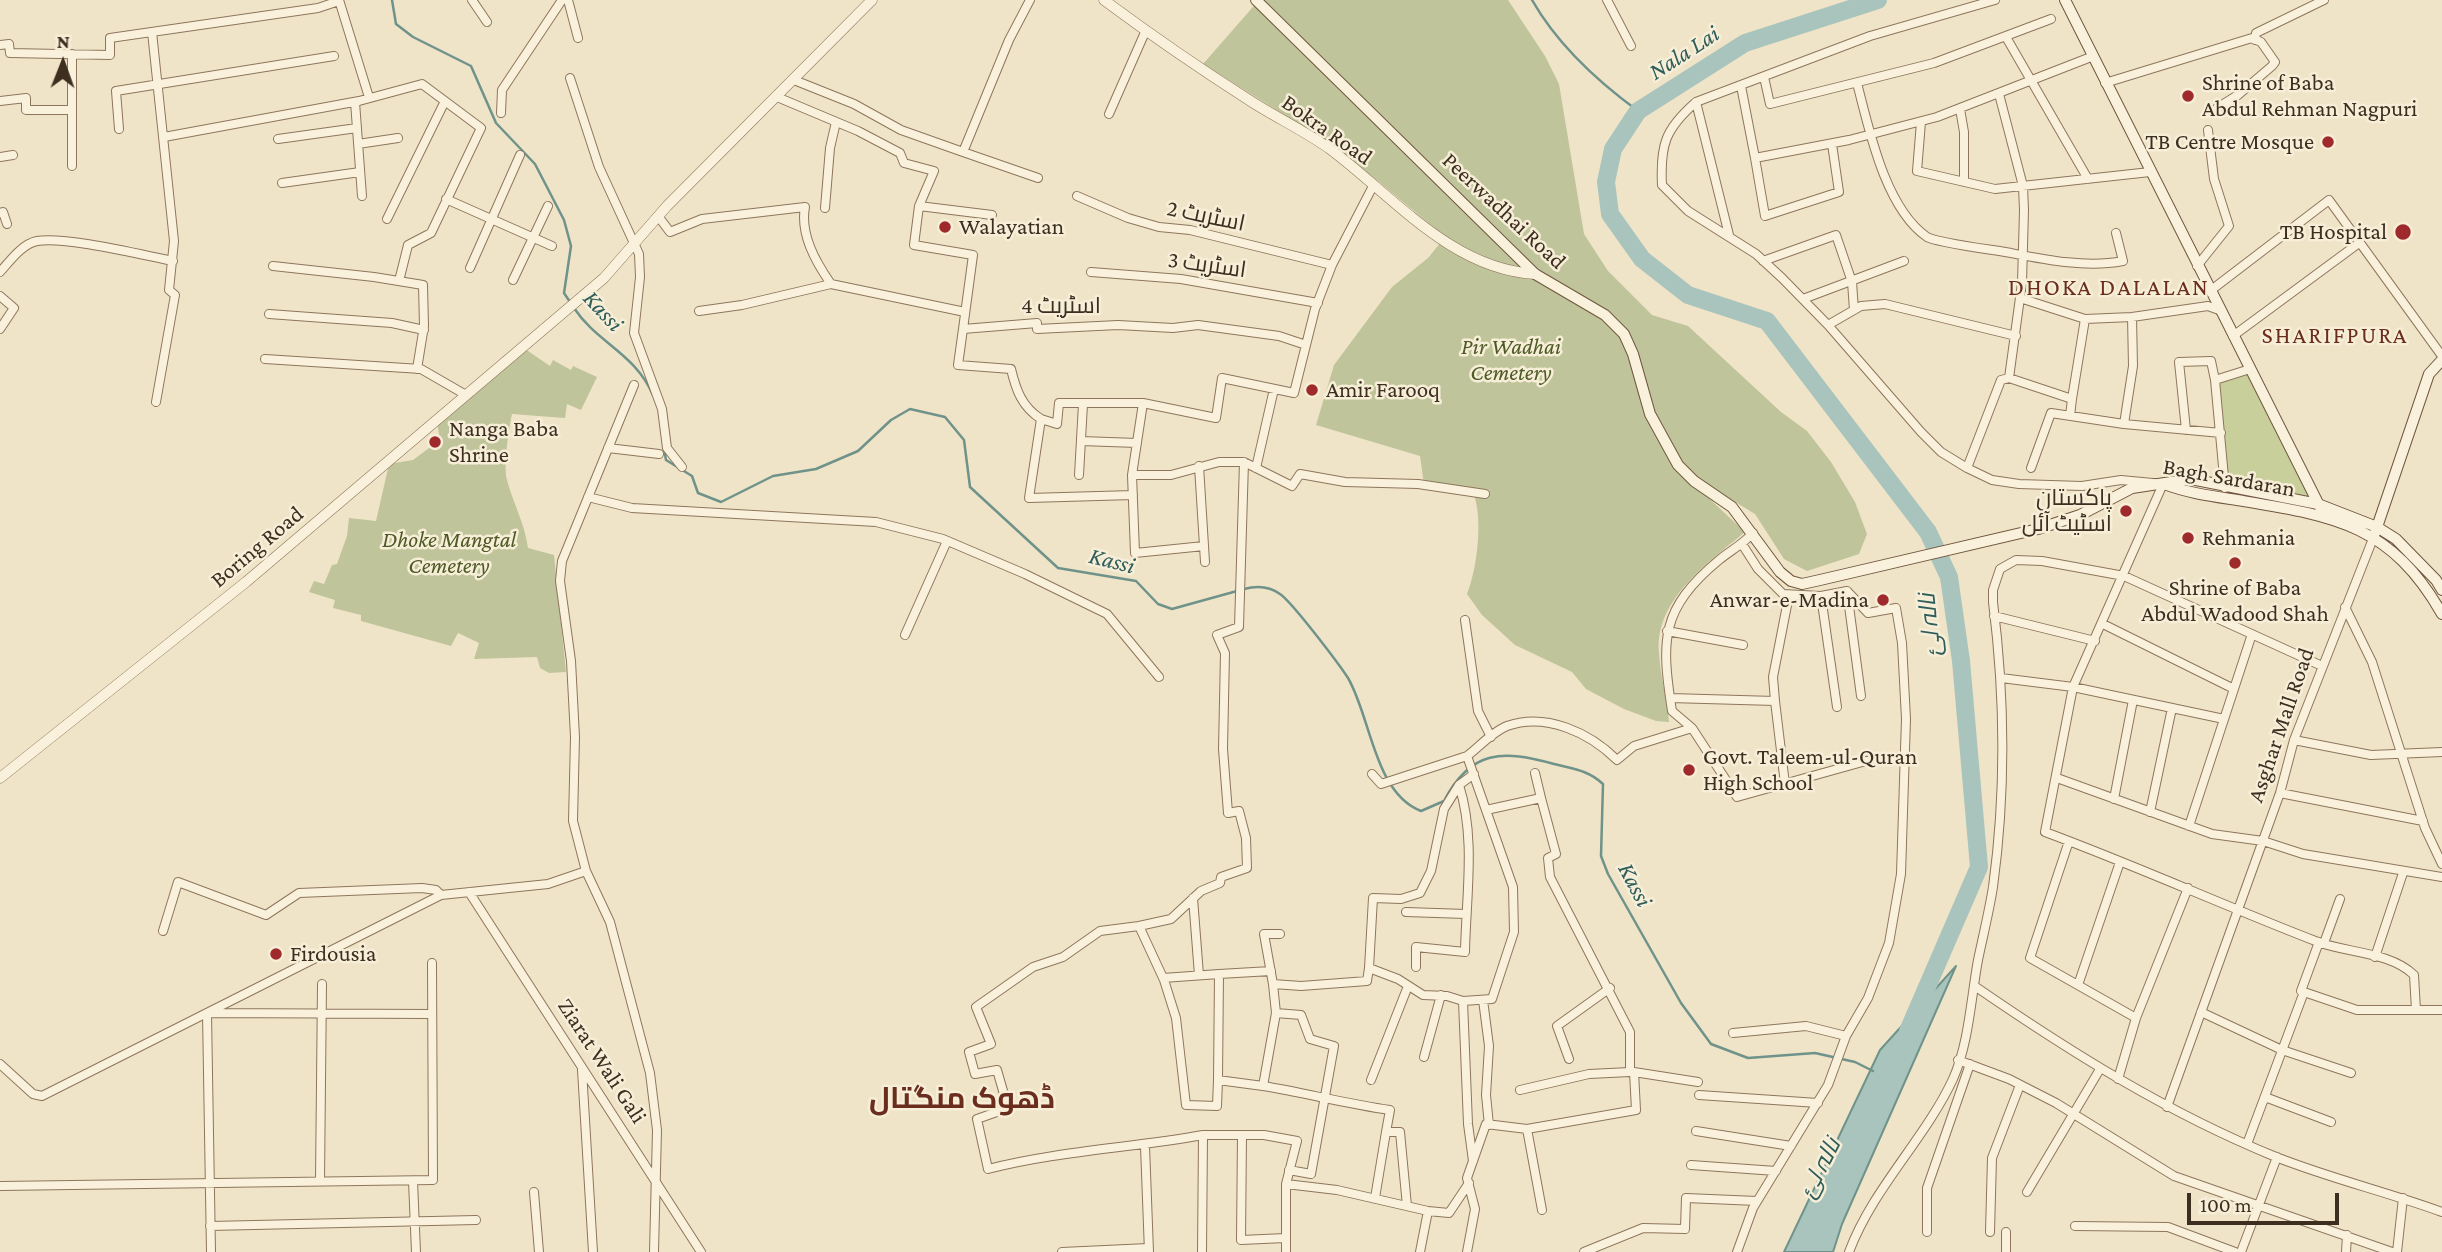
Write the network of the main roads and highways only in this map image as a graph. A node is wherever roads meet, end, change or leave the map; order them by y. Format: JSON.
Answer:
{"nodes":[{"id":1,"x":1256,"y":0,"type":"edge"},
{"id":2,"x":2066,"y":4,"type":"edge"},
{"id":3,"x":2442,"y":358,"type":"edge"},
{"id":4,"x":2163,"y":484,"type":"junction"},
{"id":5,"x":2318,"y":504,"type":"junction"},
{"id":6,"x":2323,"y":515,"type":"junction"},
{"id":7,"x":2375,"y":532,"type":"junction"},
{"id":8,"x":1771,"y":560,"type":"joint"},
{"id":9,"x":2442,"y":590,"type":"edge"},
{"id":10,"x":2442,"y":614,"type":"edge"}],
"edges":[{"from":1,"to":8,"type":"main road","name":"Peerwadhai Road"},
{"from":2,"to":5,"type":"main road"},
{"from":3,"to":7,"type":"main road","name":"Asghar Mall Road"},
{"from":4,"to":5,"type":"main road"},
{"from":4,"to":6,"type":"main road","name":"Bagh Sardaran"},
{"from":4,"to":8,"type":"main road","name":"Bagh Sardaran"},
{"from":5,"to":6,"type":"main road"},
{"from":5,"to":7,"type":"main road"},
{"from":6,"to":7,"type":"main road","name":"Bagh Sardaran"},
{"from":7,"to":9,"type":"main road"},
{"from":7,"to":10,"type":"main road"}]}
